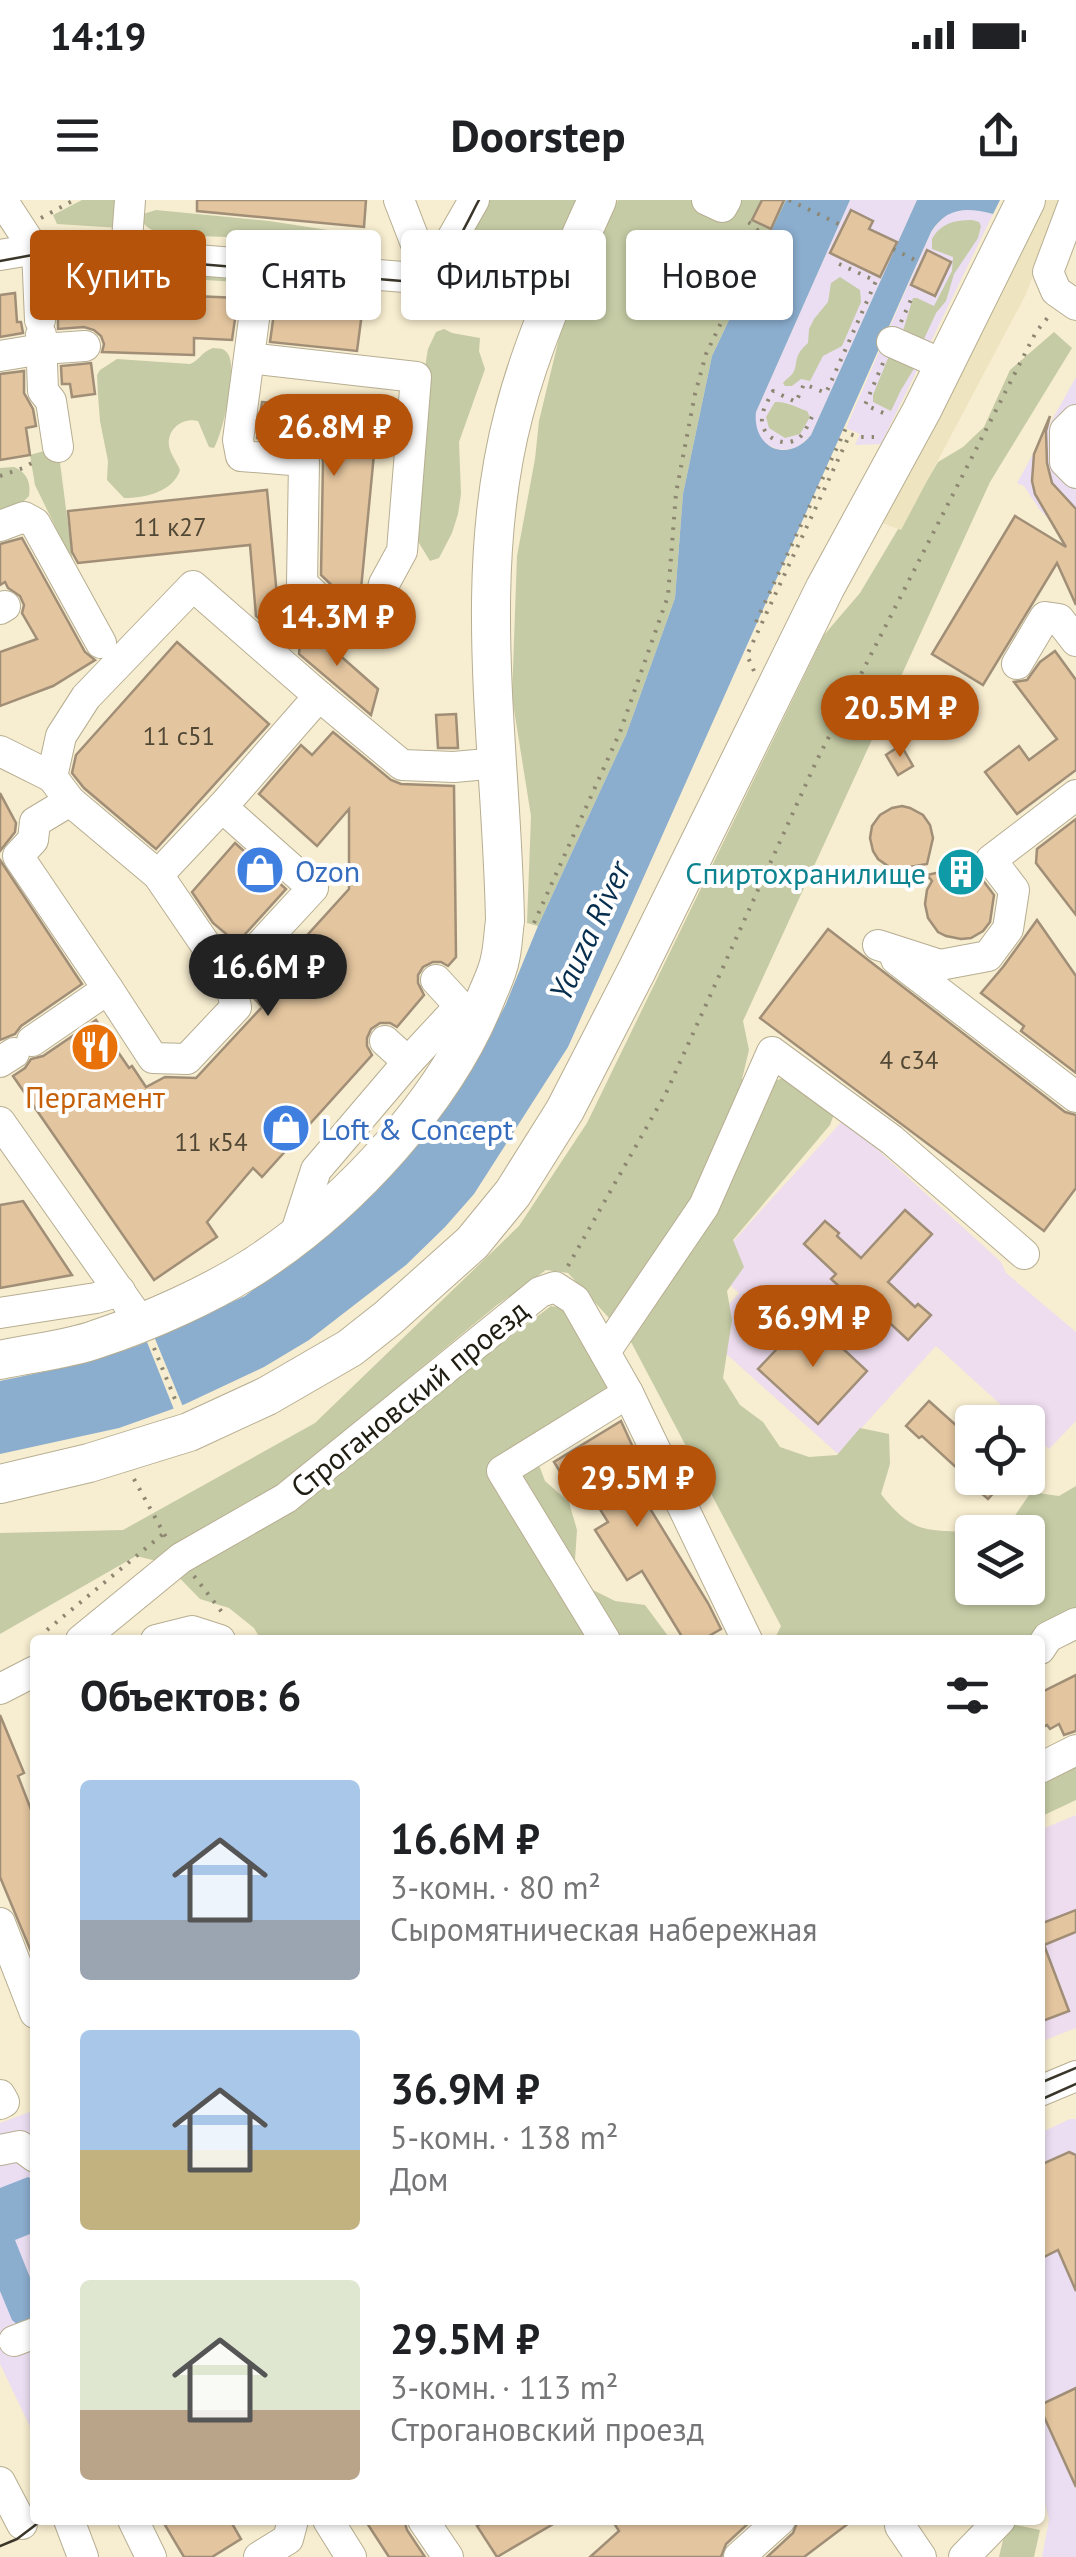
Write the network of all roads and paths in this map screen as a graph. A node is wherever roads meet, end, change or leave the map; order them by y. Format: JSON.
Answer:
{"nodes":[{"id":1,"x":2,"y":200,"type":"edge"},
{"id":2,"x":74,"y":200,"type":"edge"},
{"id":3,"x":130,"y":200,"type":"edge"},
{"id":4,"x":399,"y":200,"type":"edge"},
{"id":5,"x":474,"y":200,"type":"edge"},
{"id":6,"x":597,"y":200,"type":"edge"},
{"id":7,"x":789,"y":200,"type":"edge"},
{"id":8,"x":1026,"y":200,"type":"edge"},
{"id":9,"x":1075,"y":200,"type":"edge"},
{"id":10,"x":718,"y":202,"type":"edge"},
{"id":11,"x":843,"y":226,"type":"dead end"},
{"id":12,"x":46,"y":230,"type":"edge"},
{"id":13,"x":128,"y":230,"type":"edge"},
{"id":14,"x":410,"y":230,"type":"edge"},
{"id":15,"x":457,"y":230,"type":"edge"},
{"id":16,"x":584,"y":230,"type":"edge"},
{"id":17,"x":30,"y":233,"type":"edge"},
{"id":18,"x":30,"y":242,"type":"edge"},
{"id":19,"x":893,"y":249,"type":"dead end"},
{"id":20,"x":0,"y":254,"type":"edge"},
{"id":21,"x":837,"y":263,"type":"dead end"},
{"id":22,"x":921,"y":263,"type":"dead end"},
{"id":23,"x":1066,"y":291,"type":"edge"},
{"id":24,"x":913,"y":295,"type":"dead end"},
{"id":25,"x":40,"y":320,"type":"edge"},
{"id":26,"x":253,"y":320,"type":"edge"},
{"id":27,"x":545,"y":320,"type":"edge"},
{"id":28,"x":41,"y":335,"type":"junction"},
{"id":29,"x":892,"y":342,"type":"junction"},
{"id":30,"x":85,"y":346,"type":"dead end"},
{"id":31,"x":0,"y":356,"type":"edge"},
{"id":32,"x":249,"y":358,"type":"junction"},
{"id":33,"x":944,"y":365,"type":"junction"},
{"id":34,"x":695,"y":394,"type":"dead end"},
{"id":35,"x":812,"y":417,"type":"dead end"},
{"id":36,"x":1076,"y":420,"type":"edge"},
{"id":37,"x":846,"y":428,"type":"dead end"},
{"id":38,"x":58,"y":448,"type":"dead end"},
{"id":39,"x":23,"y":468,"type":"dead end"},
{"id":40,"x":1076,"y":473,"type":"edge"},
{"id":41,"x":0,"y":476,"type":"edge"},
{"id":42,"x":0,"y":526,"type":"edge"},
{"id":43,"x":756,"y":622,"type":"dead end"},
{"id":44,"x":1076,"y":642,"type":"edge"},
{"id":45,"x":102,"y":643,"type":"dead end"},
{"id":46,"x":1017,"y":664,"type":"dead end"},
{"id":47,"x":756,"y":675,"type":"dead end"},
{"id":48,"x":319,"y":696,"type":"junction"},
{"id":49,"x":0,"y":751,"type":"edge"},
{"id":50,"x":484,"y":764,"type":"junction"},
{"id":51,"x":61,"y":789,"type":"junction"},
{"id":52,"x":1076,"y":795,"type":"edge"},
{"id":53,"x":222,"y":807,"type":"junction"},
{"id":54,"x":9,"y":861,"type":"edge"},
{"id":55,"x":158,"y":876,"type":"junction"},
{"id":56,"x":229,"y":979,"type":"junction"},
{"id":57,"x":436,"y":980,"type":"dead end"},
{"id":58,"x":108,"y":989,"type":"junction"},
{"id":59,"x":470,"y":1009,"type":"junction"},
{"id":60,"x":385,"y":1041,"type":"dead end"},
{"id":61,"x":16,"y":1052,"type":"edge"},
{"id":62,"x":408,"y":1062,"type":"junction"},
{"id":63,"x":1076,"y":1097,"type":"edge"},
{"id":64,"x":6,"y":1143,"type":"edge"},
{"id":65,"x":294,"y":1238,"type":"junction"},
{"id":66,"x":1024,"y":1254,"type":"dead end"},
{"id":67,"x":556,"y":1287,"type":"junction"},
{"id":68,"x":0,"y":1313,"type":"edge"},
{"id":69,"x":139,"y":1321,"type":"junction"},
{"id":70,"x":605,"y":1352,"type":"junction"},
{"id":71,"x":0,"y":1360,"type":"edge"},
{"id":72,"x":628,"y":1393,"type":"junction"},
{"id":73,"x":176,"y":1403,"type":"dead end"},
{"id":74,"x":130,"y":1473,"type":"dead end"},
{"id":75,"x":0,"y":1484,"type":"edge"},
{"id":76,"x":180,"y":1558,"type":"junction"},
{"id":77,"x":1076,"y":1623,"type":"edge"},
{"id":78,"x":226,"y":1633,"type":"edge"},
{"id":79,"x":48,"y":1635,"type":"edge"},
{"id":80,"x":87,"y":1635,"type":"edge"},
{"id":81,"x":176,"y":1635,"type":"edge"},
{"id":82,"x":602,"y":1635,"type":"edge"},
{"id":83,"x":744,"y":1635,"type":"edge"},
{"id":84,"x":1045,"y":1642,"type":"edge"},
{"id":85,"x":30,"y":1673,"type":"edge"},
{"id":86,"x":0,"y":1688,"type":"edge"},
{"id":87,"x":1076,"y":1750,"type":"edge"},
{"id":88,"x":1045,"y":1766,"type":"edge"},
{"id":89,"x":0,"y":1923,"type":"edge"},
{"id":90,"x":30,"y":2000,"type":"edge"},
{"id":91,"x":1076,"y":2076,"type":"edge"},
{"id":92,"x":1045,"y":2089,"type":"edge"},
{"id":93,"x":0,"y":2095,"type":"edge"},
{"id":94,"x":0,"y":2104,"type":"edge"},
{"id":95,"x":0,"y":2150,"type":"edge"},
{"id":96,"x":30,"y":2154,"type":"edge"},
{"id":97,"x":0,"y":2482,"type":"edge"},
{"id":98,"x":19,"y":2524,"type":"edge"},
{"id":99,"x":71,"y":2525,"type":"edge"},
{"id":100,"x":134,"y":2525,"type":"edge"},
{"id":101,"x":292,"y":2525,"type":"edge"},
{"id":102,"x":331,"y":2525,"type":"edge"},
{"id":103,"x":426,"y":2525,"type":"edge"},
{"id":104,"x":775,"y":2525,"type":"edge"},
{"id":105,"x":995,"y":2525,"type":"edge"},
{"id":106,"x":888,"y":2528,"type":"edge"},
{"id":107,"x":83,"y":2557,"type":"edge"},
{"id":108,"x":150,"y":2557,"type":"edge"},
{"id":109,"x":259,"y":2557,"type":"edge"},
{"id":110,"x":351,"y":2557,"type":"edge"},
{"id":111,"x":448,"y":2557,"type":"edge"},
{"id":112,"x":739,"y":2557,"type":"edge"},
{"id":113,"x":922,"y":2557,"type":"edge"},
{"id":114,"x":964,"y":2557,"type":"edge"}],
"edges":[{"from":1,"to":17,"type":"street"},
{"from":2,"to":12,"type":"path"},
{"from":3,"to":13,"type":"street"},
{"from":4,"to":14,"type":"street"},
{"from":5,"to":15,"type":"street"},
{"from":6,"to":16,"type":"main road"},
{"from":7,"to":11,"type":"path"},
{"from":8,"to":33,"type":"main road"},
{"from":9,"to":23,"type":"street"},
{"from":10,"to":34,"type":"path"},
{"from":18,"to":20,"type":"street"},
{"from":19,"to":22,"type":"path"},
{"from":21,"to":35,"type":"path"},
{"from":23,"to":67,"type":"path"},
{"from":24,"to":29,"type":"path"},
{"from":25,"to":28,"type":"street"},
{"from":26,"to":32,"type":"street"},
{"from":27,"to":50,"type":"main road"},
{"from":28,"to":30,"type":"street"},
{"from":28,"to":31,"type":"street"},
{"from":28,"to":38,"type":"street"},
{"from":29,"to":33,"type":"street"},
{"from":29,"to":47,"type":"path"},
{"from":32,"to":32,"type":"street"},
{"from":33,"to":75,"type":"main road"},
{"from":36,"to":40,"type":"street"},
{"from":37,"to":43,"type":"path"},
{"from":39,"to":41,"type":"path"},
{"from":42,"to":45,"type":"street"},
{"from":44,"to":46,"type":"street"},
{"from":48,"to":50,"type":"street"},
{"from":48,"to":51,"type":"street"},
{"from":48,"to":53,"type":"street"},
{"from":49,"to":51,"type":"street"},
{"from":50,"to":59,"type":"main road"},
{"from":51,"to":54,"type":"street"},
{"from":51,"to":55,"type":"street"},
{"from":52,"to":63,"type":"street"},
{"from":53,"to":55,"type":"street"},
{"from":53,"to":56,"type":"street"},
{"from":54,"to":58,"type":"street"},
{"from":55,"to":56,"type":"street"},
{"from":56,"to":58,"type":"street"},
{"from":57,"to":59,"type":"street"},
{"from":58,"to":61,"type":"street"},
{"from":59,"to":62,"type":"street"},
{"from":59,"to":65,"type":"main road"},
{"from":60,"to":62,"type":"street"},
{"from":62,"to":65,"type":"street"},
{"from":64,"to":69,"type":"street"},
{"from":65,"to":69,"type":"main road"},
{"from":66,"to":70,"type":"street"},
{"from":67,"to":70,"type":"street","name":"Строгановский проезд"},
{"from":67,"to":76,"type":"street","name":"Строгановский проезд"},
{"from":68,"to":69,"type":"street"},
{"from":69,"to":71,"type":"main road"},
{"from":69,"to":73,"type":"path"},
{"from":70,"to":72,"type":"street","name":"Строгановский проезд"},
{"from":72,"to":82,"type":"street"},
{"from":72,"to":83,"type":"street","name":"Строгановский проезд"},
{"from":74,"to":79,"type":"path"},
{"from":76,"to":78,"type":"path"},
{"from":76,"to":80,"type":"street","name":"Строгановский проезд"},
{"from":77,"to":84,"type":"street"},
{"from":78,"to":81,"type":"street"},
{"from":85,"to":86,"type":"street"},
{"from":87,"to":88,"type":"street"},
{"from":89,"to":90,"type":"street"},
{"from":91,"to":92,"type":"street"},
{"from":93,"to":94,"type":"street"},
{"from":95,"to":96,"type":"street"},
{"from":97,"to":98,"type":"street"},
{"from":99,"to":107,"type":"street"},
{"from":100,"to":108,"type":"street"},
{"from":101,"to":109,"type":"street"},
{"from":102,"to":110,"type":"street"},
{"from":103,"to":111,"type":"street"},
{"from":104,"to":112,"type":"street"},
{"from":105,"to":114,"type":"street"},
{"from":106,"to":113,"type":"street"}]}
